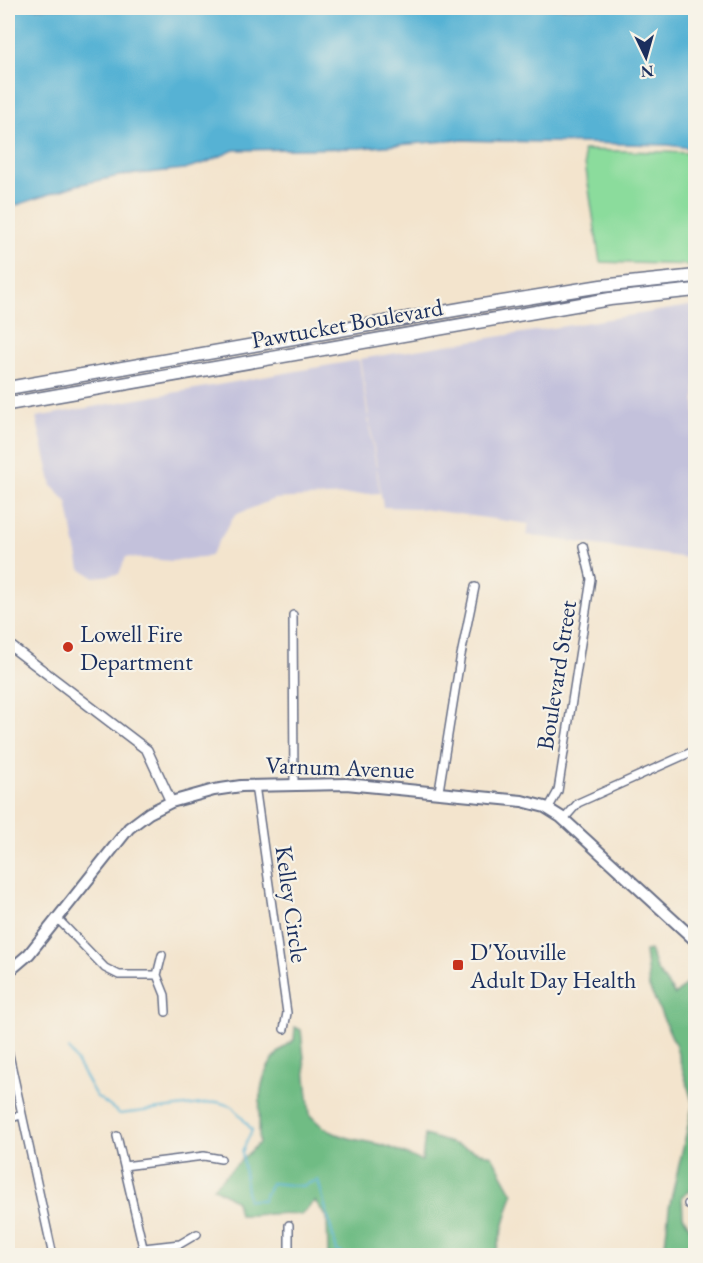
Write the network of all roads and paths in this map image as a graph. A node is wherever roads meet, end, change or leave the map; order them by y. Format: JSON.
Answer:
{"nodes":[{"id":1,"x":696,"y":276,"type":"edge"},
{"id":2,"x":696,"y":290,"type":"edge"},
{"id":3,"x":8,"y":388,"type":"edge"},
{"id":4,"x":8,"y":404,"type":"edge"},
{"id":5,"x":583,"y":546,"type":"dead end"},
{"id":6,"x":475,"y":587,"type":"dead end"},
{"id":7,"x":293,"y":615,"type":"dead end"},
{"id":8,"x":8,"y":644,"type":"edge"},
{"id":9,"x":696,"y":750,"type":"edge"},
{"id":10,"x":294,"y":784,"type":"junction"},
{"id":11,"x":255,"y":786,"type":"junction"},
{"id":12,"x":439,"y":791,"type":"junction"},
{"id":13,"x":171,"y":802,"type":"junction"},
{"id":14,"x":548,"y":809,"type":"junction"},
{"id":15,"x":564,"y":819,"type":"junction"},
{"id":16,"x":57,"y":918,"type":"junction"},
{"id":17,"x":693,"y":934,"type":"edge"},
{"id":18,"x":162,"y":955,"type":"dead end"},
{"id":19,"x":8,"y":972,"type":"edge"},
{"id":20,"x":157,"y":975,"type":"junction"},
{"id":21,"x":166,"y":1012,"type":"dead end"},
{"id":22,"x":284,"y":1029,"type":"dead end"},
{"id":23,"x":8,"y":1050,"type":"edge"},
{"id":24,"x":21,"y":1115,"type":"junction"},
{"id":25,"x":8,"y":1119,"type":"edge"},
{"id":26,"x":117,"y":1136,"type":"dead end"},
{"id":27,"x":221,"y":1160,"type":"dead end"},
{"id":28,"x":124,"y":1166,"type":"junction"},
{"id":29,"x":696,"y":1200,"type":"edge"},
{"id":30,"x":688,"y":1204,"type":"dead end"},
{"id":31,"x":289,"y":1226,"type":"dead end"},
{"id":32,"x":197,"y":1234,"type":"dead end"},
{"id":33,"x":145,"y":1252,"type":"edge"},
{"id":34,"x":53,"y":1256,"type":"edge"},
{"id":35,"x":289,"y":1256,"type":"edge"}],
"edges":[{"from":1,"to":3,"type":"main road","name":"Pawtucket Boulevard"},
{"from":2,"to":4,"type":"main road","name":"Pawtucket Boulevard"},
{"from":5,"to":14,"type":"street","name":"Boulevard Street"},
{"from":6,"to":12,"type":"street"},
{"from":7,"to":10,"type":"street"},
{"from":8,"to":13,"type":"street"},
{"from":9,"to":15,"type":"street"},
{"from":10,"to":11,"type":"main road","name":"Varnum Avenue"},
{"from":10,"to":12,"type":"main road","name":"Varnum Avenue"},
{"from":11,"to":13,"type":"main road","name":"Varnum Avenue"},
{"from":11,"to":22,"type":"street","name":"Kelley Circle"},
{"from":12,"to":14,"type":"main road","name":"Varnum Avenue"},
{"from":13,"to":16,"type":"main road","name":"Varnum Avenue"},
{"from":14,"to":15,"type":"main road","name":"Varnum Avenue"},
{"from":15,"to":17,"type":"main road","name":"Varnum Avenue"},
{"from":16,"to":19,"type":"main road","name":"Varnum Avenue"},
{"from":16,"to":20,"type":"street"},
{"from":18,"to":20,"type":"street"},
{"from":20,"to":21,"type":"street"},
{"from":23,"to":24,"type":"street"},
{"from":24,"to":25,"type":"street"},
{"from":24,"to":34,"type":"street"},
{"from":26,"to":28,"type":"street"},
{"from":27,"to":28,"type":"street"},
{"from":28,"to":33,"type":"street"},
{"from":29,"to":30,"type":"street"},
{"from":31,"to":35,"type":"street"},
{"from":32,"to":33,"type":"street"}]}
